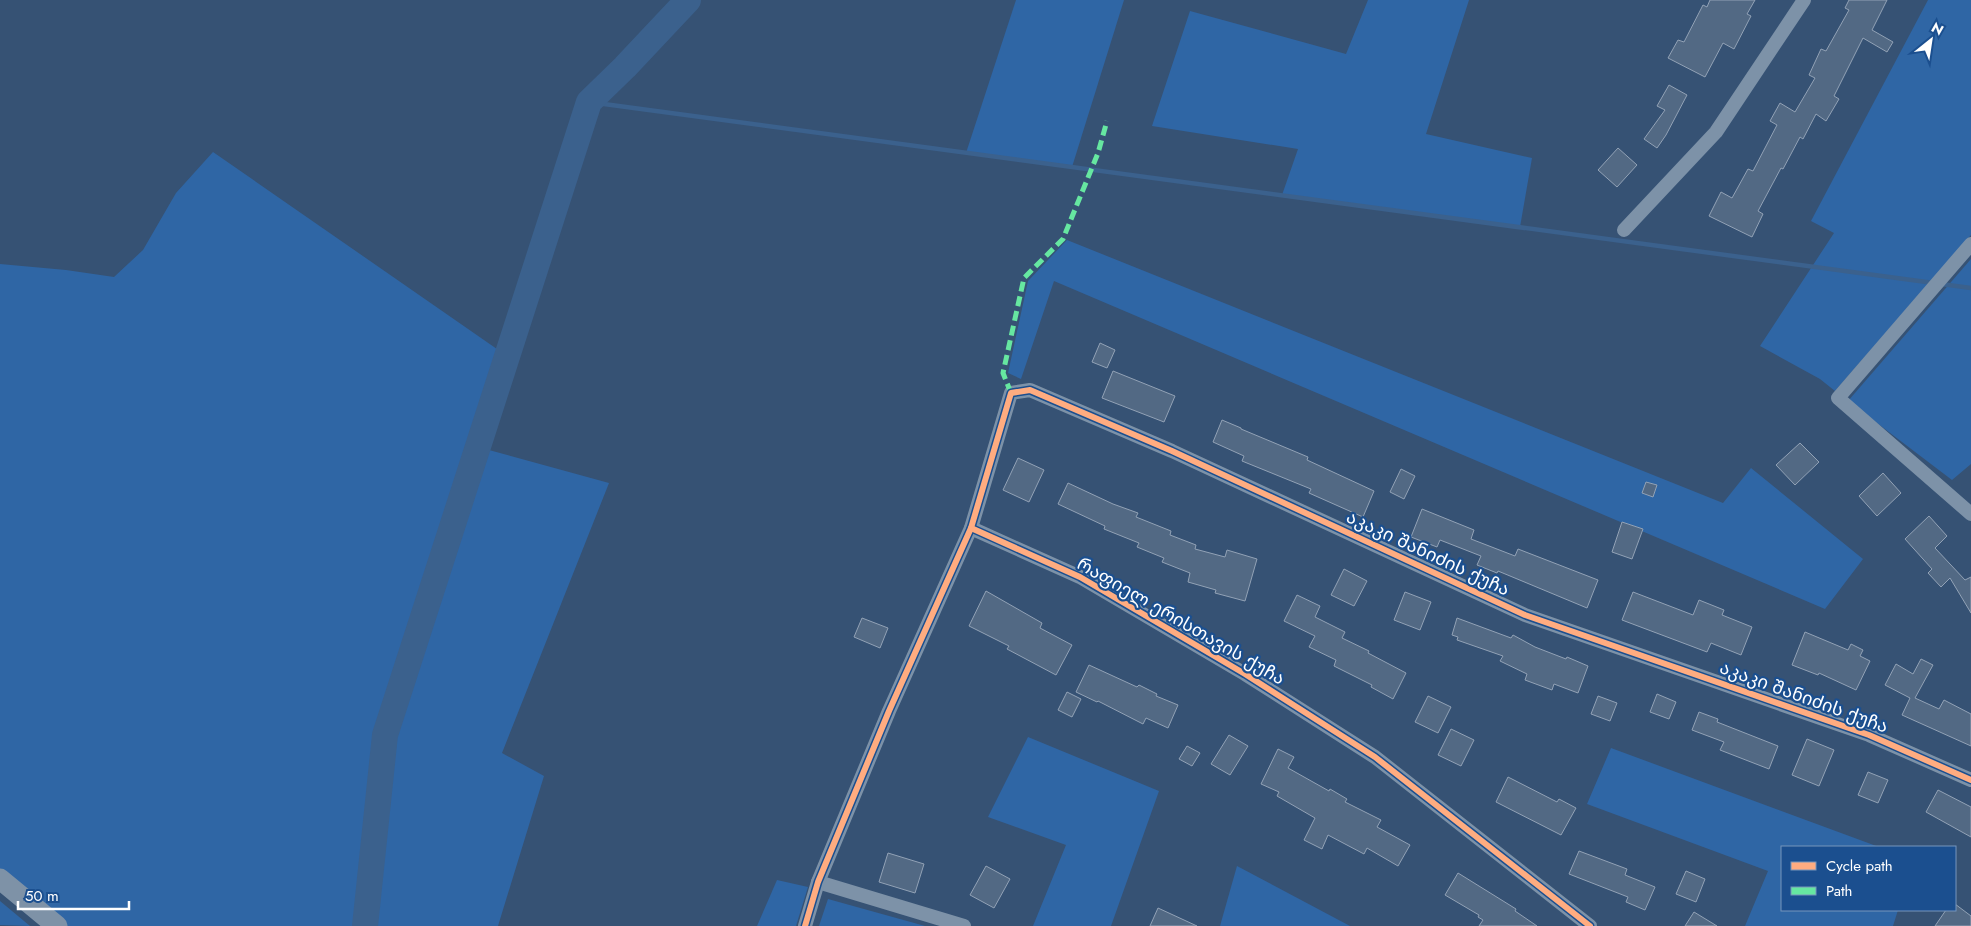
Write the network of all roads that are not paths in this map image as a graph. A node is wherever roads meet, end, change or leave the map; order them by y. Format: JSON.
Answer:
{"nodes":[{"id":1,"x":1804,"y":0,"type":"edge"},
{"id":2,"x":1624,"y":230,"type":"dead end"},
{"id":3,"x":1971,"y":244,"type":"edge"},
{"id":4,"x":1971,"y":514,"type":"edge"},
{"id":5,"x":971,"y":528,"type":"junction"},
{"id":6,"x":1971,"y":780,"type":"edge"},
{"id":7,"x":0,"y":879,"type":"edge"},
{"id":8,"x":818,"y":882,"type":"junction"},
{"id":9,"x":57,"y":926,"type":"edge"},
{"id":10,"x":805,"y":926,"type":"edge"},
{"id":11,"x":964,"y":926,"type":"edge"},
{"id":12,"x":1590,"y":926,"type":"edge"}],
"edges":[{"from":1,"to":2,"type":"street"},
{"from":3,"to":4,"type":"street"},
{"from":5,"to":6,"type":"street","name":"აკაკი შანიძის ქუჩა"},
{"from":5,"to":8,"type":"street"},
{"from":5,"to":12,"type":"street","name":"რაფიელ ერისთავის ქუჩა"},
{"from":7,"to":9,"type":"highway"},
{"from":8,"to":10,"type":"street"},
{"from":8,"to":11,"type":"street"}]}
